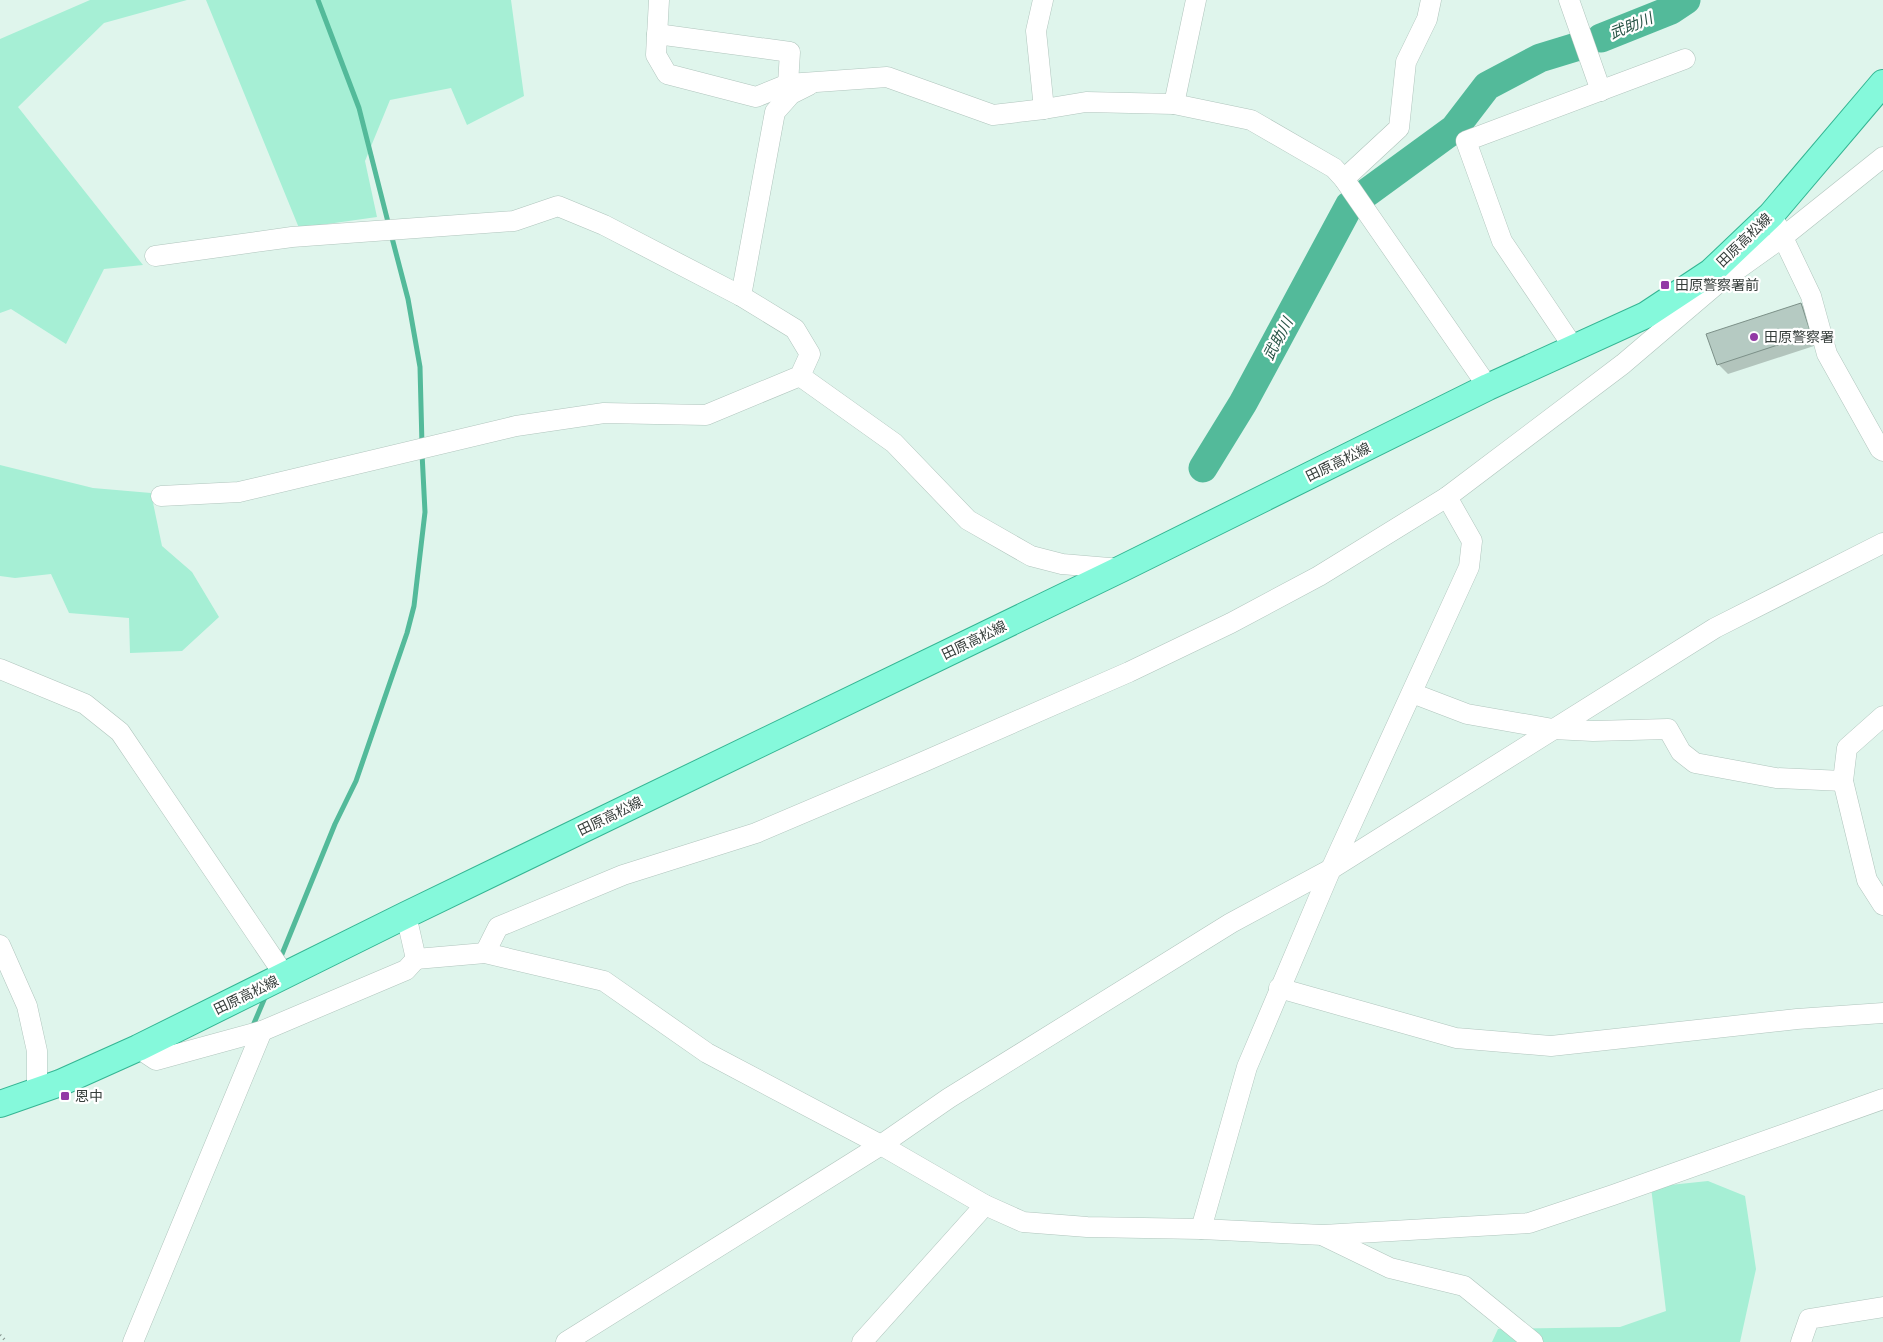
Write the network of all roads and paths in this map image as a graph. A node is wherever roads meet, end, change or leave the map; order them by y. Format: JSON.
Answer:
{"nodes":[{"id":1,"x":659,"y":0,"type":"edge"},
{"id":2,"x":1043,"y":0,"type":"edge"},
{"id":3,"x":1196,"y":0,"type":"edge"},
{"id":4,"x":1431,"y":0,"type":"edge"},
{"id":5,"x":1570,"y":0,"type":"edge"},
{"id":6,"x":657,"y":34,"type":"junction"},
{"id":7,"x":1685,"y":59,"type":"dead end"},
{"id":8,"x":815,"y":82,"type":"junction"},
{"id":9,"x":1883,"y":83,"type":"edge"},
{"id":10,"x":788,"y":84,"type":"junction"},
{"id":11,"x":1601,"y":91,"type":"junction"},
{"id":12,"x":1174,"y":104,"type":"junction"},
{"id":13,"x":1044,"y":109,"type":"junction"},
{"id":14,"x":1883,"y":156,"type":"edge"},
{"id":15,"x":1344,"y":178,"type":"junction"},
{"id":16,"x":1771,"y":215,"type":"junction"},
{"id":17,"x":1783,"y":237,"type":"junction"},
{"id":18,"x":155,"y":256,"type":"dead end"},
{"id":19,"x":1714,"y":278,"type":"junction"},
{"id":20,"x":741,"y":296,"type":"junction"},
{"id":21,"x":1574,"y":348,"type":"junction"},
{"id":22,"x":800,"y":376,"type":"junction"},
{"id":23,"x":1488,"y":387,"type":"junction"},
{"id":24,"x":1883,"y":451,"type":"edge"},
{"id":25,"x":161,"y":496,"type":"dead end"},
{"id":26,"x":1447,"y":497,"type":"junction"},
{"id":27,"x":1883,"y":543,"type":"edge"},
{"id":28,"x":1121,"y":569,"type":"junction"},
{"id":29,"x":0,"y":669,"type":"edge"},
{"id":30,"x":1412,"y":693,"type":"junction"},
{"id":31,"x":1883,"y":716,"type":"edge"},
{"id":32,"x":1553,"y":729,"type":"junction"},
{"id":33,"x":1843,"y":781,"type":"junction"},
{"id":34,"x":1331,"y":869,"type":"junction"},
{"id":35,"x":1883,"y":905,"type":"edge"},
{"id":36,"x":406,"y":915,"type":"junction"},
{"id":37,"x":0,"y":945,"type":"edge"},
{"id":38,"x":485,"y":953,"type":"junction"},
{"id":39,"x":416,"y":959,"type":"junction"},
{"id":40,"x":285,"y":976,"type":"junction"},
{"id":41,"x":1279,"y":988,"type":"junction"},
{"id":42,"x":1883,"y":1013,"type":"edge"},
{"id":43,"x":262,"y":1031,"type":"junction"},
{"id":44,"x":138,"y":1048,"type":"junction"},
{"id":45,"x":37,"y":1091,"type":"junction"},
{"id":46,"x":1883,"y":1099,"type":"edge"},
{"id":47,"x":0,"y":1104,"type":"edge"},
{"id":48,"x":881,"y":1145,"type":"junction"},
{"id":49,"x":985,"y":1205,"type":"junction"},
{"id":50,"x":1201,"y":1229,"type":"junction"},
{"id":51,"x":1323,"y":1235,"type":"junction"},
{"id":52,"x":1883,"y":1307,"type":"edge"},
{"id":53,"x":0,"y":1335,"type":"edge"},
{"id":54,"x":7,"y":1342,"type":"edge"},
{"id":55,"x":133,"y":1342,"type":"edge"},
{"id":56,"x":566,"y":1342,"type":"edge"},
{"id":57,"x":862,"y":1342,"type":"edge"},
{"id":58,"x":1533,"y":1342,"type":"edge"},
{"id":59,"x":1801,"y":1342,"type":"edge"}],
"edges":[{"from":1,"to":6,"type":"street"},
{"from":2,"to":13,"type":"street"},
{"from":3,"to":12,"type":"street"},
{"from":4,"to":15,"type":"street"},
{"from":5,"to":11,"type":"street"},
{"from":6,"to":10,"type":"street"},
{"from":6,"to":10,"type":"street"},
{"from":7,"to":11,"type":"street"},
{"from":8,"to":10,"type":"street"},
{"from":8,"to":13,"type":"street"},
{"from":8,"to":20,"type":"street"},
{"from":9,"to":16,"type":"main road","name":"田原高松線"},
{"from":11,"to":21,"type":"street"},
{"from":12,"to":13,"type":"street"},
{"from":12,"to":15,"type":"street"},
{"from":14,"to":17,"type":"street"},
{"from":15,"to":23,"type":"street"},
{"from":16,"to":17,"type":"street"},
{"from":16,"to":19,"type":"main road","name":"田原高松線"},
{"from":17,"to":19,"type":"street"},
{"from":17,"to":24,"type":"street"},
{"from":18,"to":20,"type":"street"},
{"from":19,"to":21,"type":"main road","name":"田原高松線"},
{"from":19,"to":26,"type":"street"},
{"from":20,"to":22,"type":"street"},
{"from":21,"to":23,"type":"main road","name":"田原高松線"},
{"from":22,"to":25,"type":"street"},
{"from":22,"to":28,"type":"street"},
{"from":23,"to":28,"type":"main road","name":"田原高松線"},
{"from":26,"to":30,"type":"street"},
{"from":26,"to":38,"type":"street"},
{"from":27,"to":32,"type":"street"},
{"from":28,"to":36,"type":"main road","name":"田原高松線"},
{"from":29,"to":40,"type":"street"},
{"from":30,"to":32,"type":"street"},
{"from":30,"to":34,"type":"street"},
{"from":31,"to":33,"type":"street"},
{"from":32,"to":33,"type":"street"},
{"from":32,"to":34,"type":"street"},
{"from":33,"to":35,"type":"street"},
{"from":34,"to":41,"type":"street"},
{"from":34,"to":48,"type":"street"},
{"from":36,"to":39,"type":"street"},
{"from":36,"to":40,"type":"main road","name":"田原高松線"},
{"from":37,"to":45,"type":"street"},
{"from":38,"to":39,"type":"street"},
{"from":38,"to":48,"type":"street"},
{"from":39,"to":43,"type":"street"},
{"from":40,"to":44,"type":"main road","name":"田原高松線"},
{"from":41,"to":42,"type":"street"},
{"from":41,"to":50,"type":"street"},
{"from":43,"to":44,"type":"street"},
{"from":43,"to":55,"type":"street"},
{"from":44,"to":45,"type":"main road","name":"田原高松線"},
{"from":45,"to":47,"type":"main road","name":"田原高松線"},
{"from":46,"to":51,"type":"street"},
{"from":48,"to":49,"type":"street"},
{"from":48,"to":56,"type":"street"},
{"from":49,"to":50,"type":"street"},
{"from":49,"to":57,"type":"street"},
{"from":50,"to":51,"type":"street"},
{"from":51,"to":58,"type":"street"},
{"from":52,"to":59,"type":"street"},
{"from":53,"to":54,"type":"path"}]}
